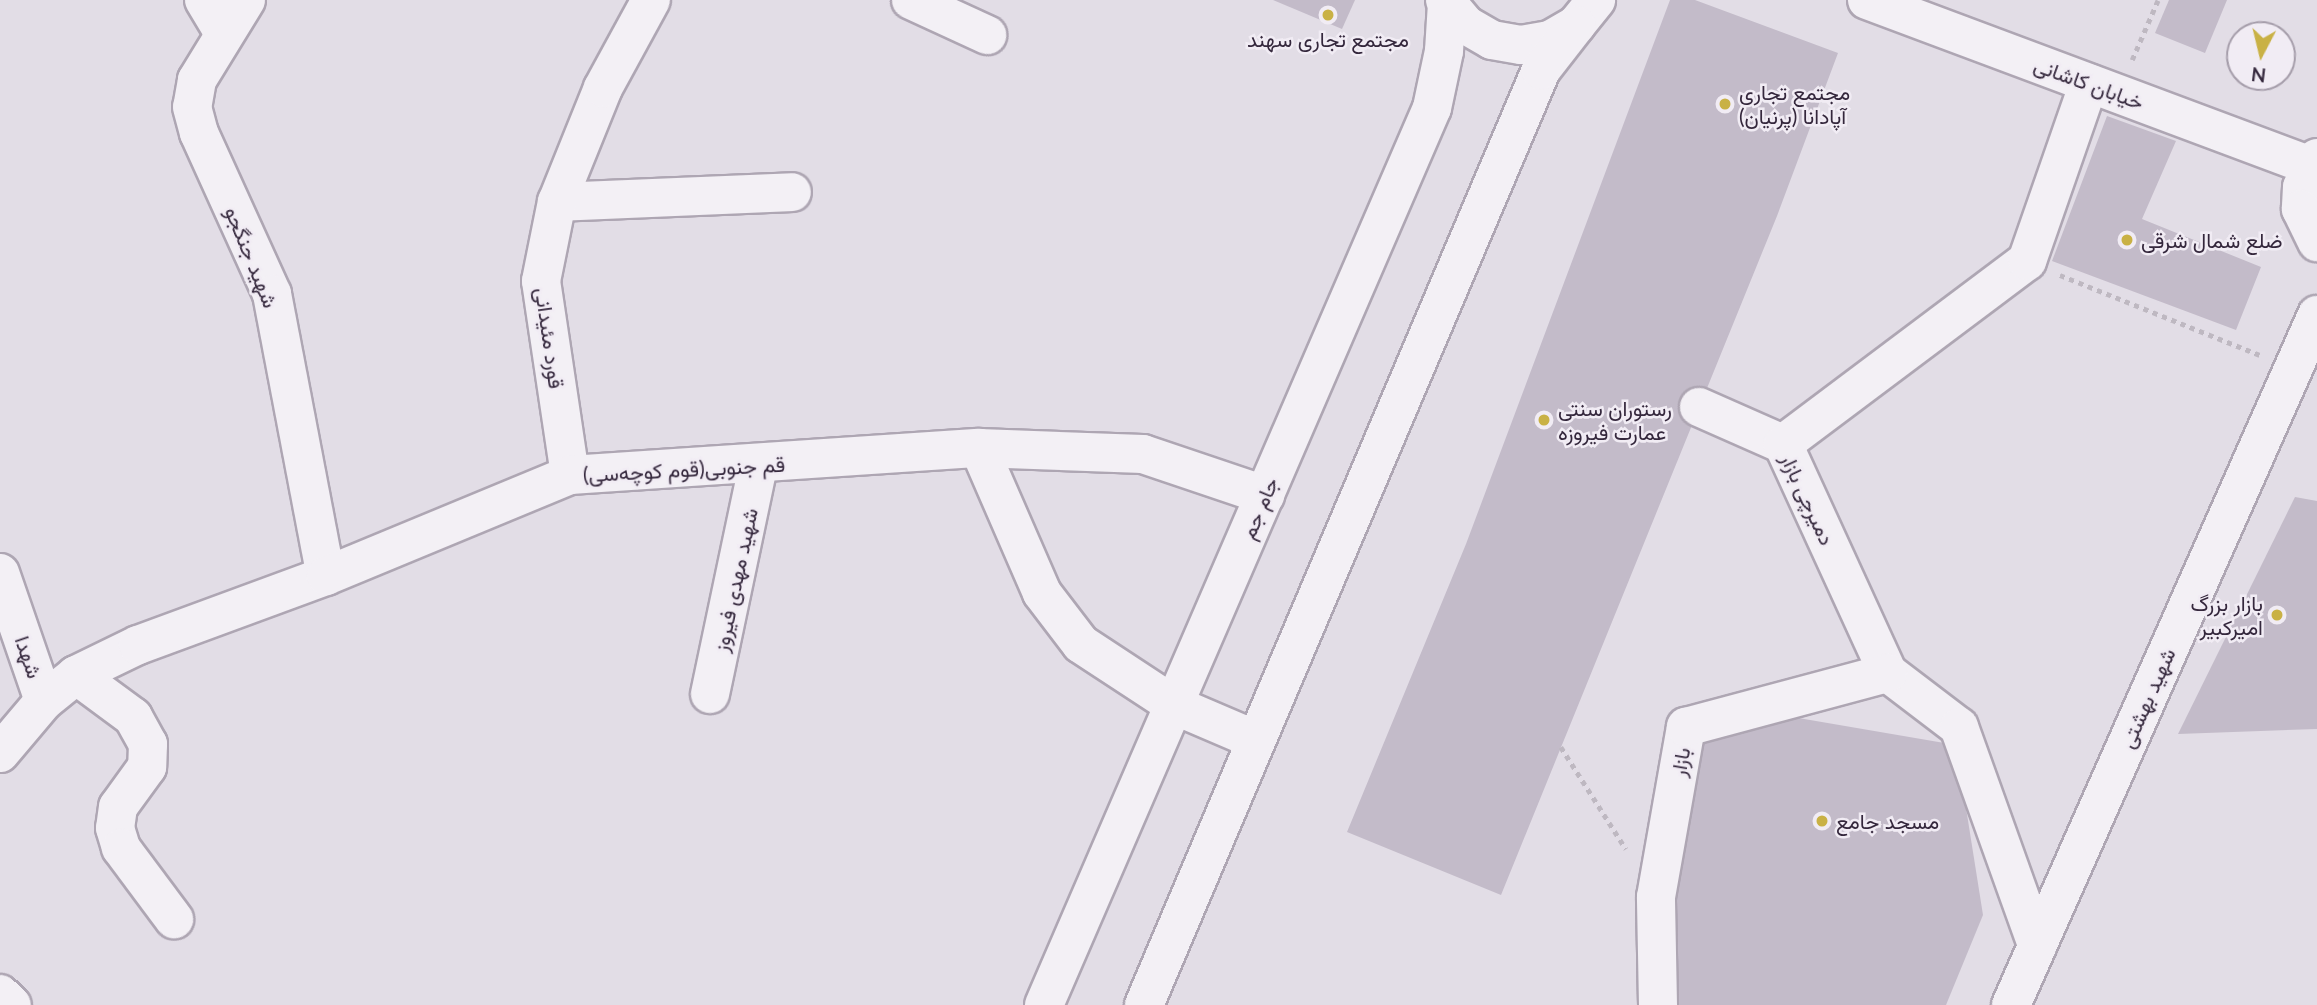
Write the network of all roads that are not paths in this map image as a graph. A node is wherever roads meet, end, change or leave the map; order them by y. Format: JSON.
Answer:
{"nodes":[{"id":1,"x":204,"y":0,"type":"edge"},
{"id":2,"x":246,"y":0,"type":"edge"},
{"id":3,"x":651,"y":0,"type":"edge"},
{"id":4,"x":911,"y":0,"type":"edge"},
{"id":5,"x":1446,"y":2,"type":"edge"},
{"id":6,"x":1882,"y":3,"type":"edge"},
{"id":7,"x":1586,"y":13,"type":"edge"},
{"id":8,"x":224,"y":33,"type":"junction"},
{"id":9,"x":987,"y":34,"type":"dead end"},
{"id":10,"x":2103,"y":88,"type":"junction"},
{"id":11,"x":2314,"y":162,"type":"edge"},
{"id":12,"x":792,"y":192,"type":"dead end"},
{"id":13,"x":557,"y":202,"type":"junction"},
{"id":14,"x":2317,"y":242,"type":"edge"},
{"id":15,"x":2317,"y":315,"type":"edge"},
{"id":16,"x":1699,"y":407,"type":"dead end"},
{"id":17,"x":1783,"y":444,"type":"junction"},
{"id":18,"x":979,"y":448,"type":"junction"},
{"id":19,"x":758,"y":466,"type":"junction"},
{"id":20,"x":570,"y":475,"type":"junction"},
{"id":21,"x":1265,"y":495,"type":"junction"},
{"id":22,"x":0,"y":573,"type":"edge"},
{"id":23,"x":326,"y":576,"type":"junction"},
{"id":24,"x":1888,"y":673,"type":"junction"},
{"id":25,"x":76,"y":675,"type":"junction"},
{"id":26,"x":710,"y":694,"type":"dead end"},
{"id":27,"x":44,"y":701,"type":"junction"},
{"id":28,"x":1174,"y":705,"type":"junction"},
{"id":29,"x":1256,"y":740,"type":"junction"},
{"id":30,"x":0,"y":753,"type":"edge"},
{"id":31,"x":174,"y":919,"type":"dead end"},
{"id":32,"x":2038,"y":945,"type":"junction"},
{"id":33,"x":0,"y":994,"type":"edge"},
{"id":34,"x":12,"y":1005,"type":"edge"},
{"id":35,"x":1044,"y":1005,"type":"edge"},
{"id":36,"x":1144,"y":1005,"type":"edge"},
{"id":37,"x":1658,"y":1005,"type":"edge"},
{"id":38,"x":2011,"y":1005,"type":"edge"}],
"edges":[{"from":1,"to":8,"type":"street"},
{"from":2,"to":8,"type":"street","name":"شهید جنگجو"},
{"from":3,"to":13,"type":"street","name":"قورد مئیدانی"},
{"from":4,"to":9,"type":"street"},
{"from":5,"to":7,"type":"street"},
{"from":5,"to":21,"type":"street","name":"جام جم"},
{"from":6,"to":10,"type":"street","name":"خیابان کاشانی"},
{"from":7,"to":29,"type":"street"},
{"from":8,"to":23,"type":"street","name":"شهید جنگجو"},
{"from":10,"to":11,"type":"street","name":"خیابان کاشانی"},
{"from":10,"to":17,"type":"street","name":"دمیرچی بازار"},
{"from":11,"to":14,"type":"street"},
{"from":12,"to":13,"type":"street"},
{"from":13,"to":20,"type":"street","name":"قورد مئیدانی"},
{"from":15,"to":32,"type":"street","name":"شهید بهشتی"},
{"from":16,"to":17,"type":"street"},
{"from":17,"to":24,"type":"street","name":"دمیرچی بازار"},
{"from":18,"to":19,"type":"street","name":"قم جنوبی(قوم کوچه‌سی)"},
{"from":18,"to":21,"type":"street","name":"قم جنوبی(قوم کوچه‌سی)"},
{"from":18,"to":28,"type":"street"},
{"from":19,"to":20,"type":"street","name":"قم جنوبی(قوم کوچه‌سی)"},
{"from":19,"to":26,"type":"street","name":"شهید مهدی فیروز"},
{"from":20,"to":23,"type":"street","name":"قم جنوبی(قوم کوچه‌سی)"},
{"from":21,"to":28,"type":"street","name":"جام جم"},
{"from":22,"to":27,"type":"street","name":"شهدا"},
{"from":23,"to":25,"type":"street","name":"قم جنوبی(قوم کوچه‌سی)"},
{"from":24,"to":32,"type":"street","name":"دمیرچی بازار"},
{"from":24,"to":37,"type":"street","name":"بازار"},
{"from":25,"to":27,"type":"street","name":"قم جنوبی(قوم کوچه‌سی)"},
{"from":25,"to":31,"type":"street"},
{"from":27,"to":30,"type":"street","name":"قم جنوبی(قوم کوچه‌سی)"},
{"from":28,"to":29,"type":"street"},
{"from":28,"to":35,"type":"street","name":"جام جم"},
{"from":29,"to":36,"type":"street"},
{"from":32,"to":38,"type":"street","name":"شهید بهشتی"},
{"from":33,"to":34,"type":"street"}]}
